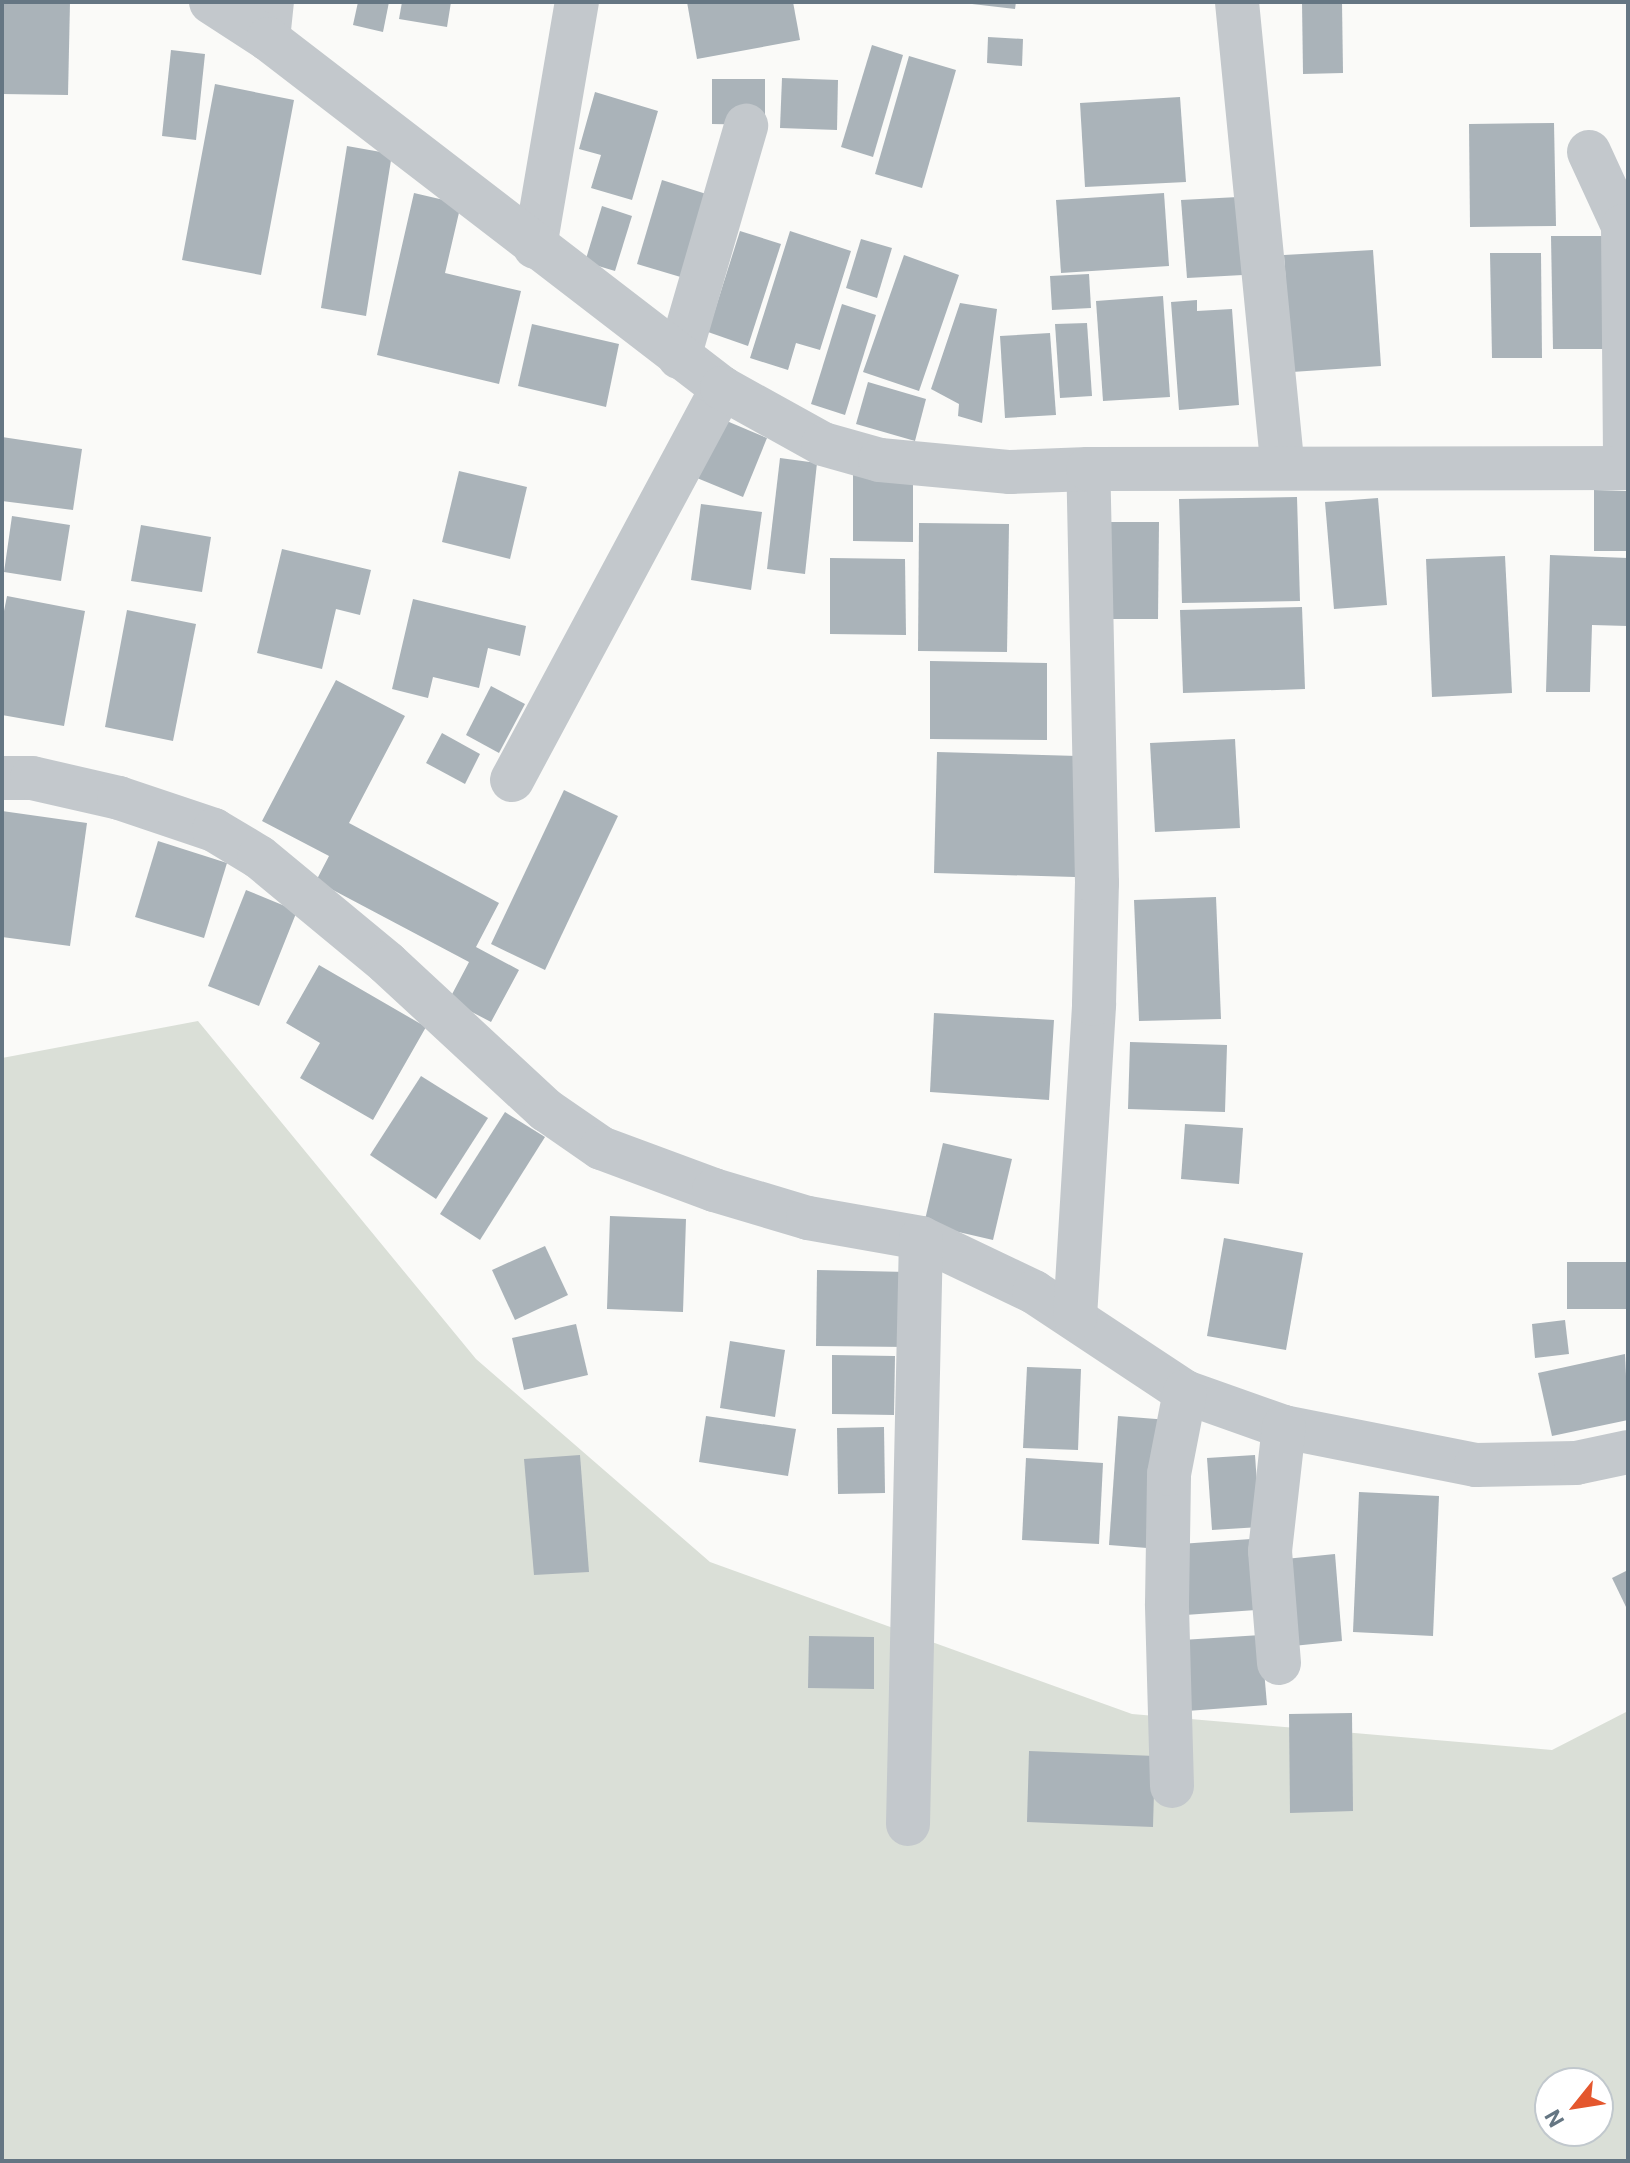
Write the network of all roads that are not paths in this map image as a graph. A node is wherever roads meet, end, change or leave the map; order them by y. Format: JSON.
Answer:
{"nodes":[{"id":1,"x":211,"y":2,"type":"edge"},
{"id":2,"x":577,"y":2,"type":"edge"},
{"id":3,"x":1237,"y":2,"type":"edge"},
{"id":4,"x":270,"y":20,"type":"edge"},
{"id":5,"x":746,"y":126,"type":"dead end"},
{"id":6,"x":1589,"y":152,"type":"dead end"},
{"id":7,"x":535,"y":247,"type":"junction"},
{"id":8,"x":679,"y":357,"type":"junction"},
{"id":9,"x":722,"y":388,"type":"junction"},
{"id":10,"x":1283,"y":468,"type":"junction"},
{"id":11,"x":1626,"y":468,"type":"edge"},
{"id":12,"x":1088,"y":469,"type":"junction"},
{"id":13,"x":2,"y":778,"type":"edge"},
{"id":14,"x":512,"y":780,"type":"dead end"},
{"id":15,"x":921,"y":1238,"type":"junction"},
{"id":16,"x":1075,"y":1317,"type":"junction"},
{"id":17,"x":1185,"y":1392,"type":"junction"},
{"id":18,"x":1284,"y":1427,"type":"junction"},
{"id":19,"x":1628,"y":1452,"type":"edge"},
{"id":20,"x":1279,"y":1663,"type":"dead end"},
{"id":21,"x":1172,"y":1786,"type":"dead end"},
{"id":22,"x":908,"y":1824,"type":"dead end"}],
"edges":[{"from":1,"to":4,"type":"street"},
{"from":2,"to":7,"type":"street"},
{"from":3,"to":10,"type":"street"},
{"from":4,"to":7,"type":"street"},
{"from":5,"to":8,"type":"street"},
{"from":6,"to":11,"type":"street"},
{"from":7,"to":8,"type":"street"},
{"from":8,"to":9,"type":"street"},
{"from":9,"to":12,"type":"street"},
{"from":9,"to":14,"type":"street"},
{"from":10,"to":11,"type":"street"},
{"from":10,"to":12,"type":"street"},
{"from":12,"to":16,"type":"street"},
{"from":13,"to":15,"type":"street"},
{"from":15,"to":16,"type":"street"},
{"from":15,"to":22,"type":"street"},
{"from":16,"to":17,"type":"street"},
{"from":17,"to":18,"type":"street"},
{"from":17,"to":21,"type":"street"},
{"from":18,"to":19,"type":"street"},
{"from":18,"to":20,"type":"street"}]}
